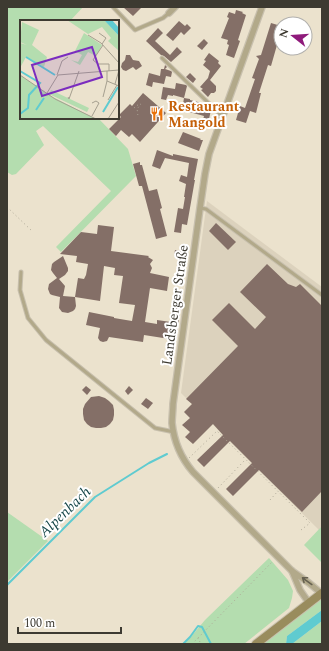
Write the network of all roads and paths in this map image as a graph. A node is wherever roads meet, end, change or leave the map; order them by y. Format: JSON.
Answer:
{"nodes":[{"id":1,"x":113,"y":7,"type":"edge"},
{"id":2,"x":174,"y":7,"type":"edge"},
{"id":3,"x":262,"y":7,"type":"edge"},
{"id":4,"x":169,"y":13,"type":"joint"},
{"id":5,"x":162,"y":58,"type":"dead end"},
{"id":6,"x":134,"y":108,"type":"dead end"},
{"id":7,"x":137,"y":116,"type":"dead end"},
{"id":8,"x":222,"y":116,"type":"junction"},
{"id":9,"x":7,"y":207,"type":"edge"},
{"id":10,"x":200,"y":208,"type":"junction"},
{"id":11,"x":32,"y":231,"type":"dead end"},
{"id":12,"x":21,"y":272,"type":"dead end"},
{"id":13,"x":322,"y":294,"type":"edge"},
{"id":14,"x":174,"y":432,"type":"junction"},
{"id":15,"x":246,"y":459,"type":"junction"},
{"id":16,"x":185,"y":462,"type":"junction"},
{"id":17,"x":278,"y":491,"type":"junction"},
{"id":18,"x":213,"y":493,"type":"junction"},
{"id":19,"x":270,"y":500,"type":"dead end"},
{"id":20,"x":302,"y":530,"type":"dead end"},
{"id":21,"x":277,"y":556,"type":"junction"},
{"id":22,"x":292,"y":571,"type":"junction"},
{"id":23,"x":322,"y":593,"type":"edge"},
{"id":24,"x":309,"y":603,"type":"junction"},
{"id":25,"x":198,"y":638,"type":"junction"},
{"id":26,"x":192,"y":644,"type":"edge"},
{"id":27,"x":201,"y":644,"type":"edge"},
{"id":28,"x":256,"y":644,"type":"edge"}],
"edges":[{"from":1,"to":4,"type":"lane"},
{"from":2,"to":4,"type":"street"},
{"from":3,"to":8,"type":"street","name":"Landsberger Straße"},
{"from":5,"to":8,"type":"lane"},
{"from":6,"to":7,"type":"path"},
{"from":8,"to":10,"type":"street","name":"Landsberger Straße"},
{"from":9,"to":11,"type":"path"},
{"from":10,"to":13,"type":"lane"},
{"from":10,"to":14,"type":"street","name":"Landsberger Straße"},
{"from":12,"to":14,"type":"lane"},
{"from":14,"to":16,"type":"street","name":"Landsberger Straße"},
{"from":15,"to":16,"type":"path"},
{"from":15,"to":17,"type":"path"},
{"from":15,"to":18,"type":"path"},
{"from":16,"to":18,"type":"street","name":"Landsberger Straße"},
{"from":17,"to":19,"type":"path"},
{"from":17,"to":20,"type":"path"},
{"from":18,"to":21,"type":"street","name":"Landsberger Straße"},
{"from":21,"to":22,"type":"street","name":"Landsberger Straße"},
{"from":21,"to":25,"type":"path"},
{"from":23,"to":22,"type":"street","name":"Landsberger Straße","one_way":true},
{"from":22,"to":24,"type":"street","name":"Landsberger Straße"},
{"from":23,"to":24,"type":"main road"},
{"from":24,"to":28,"type":"main road"},
{"from":25,"to":26,"type":"path"},
{"from":25,"to":27,"type":"path"}]}
